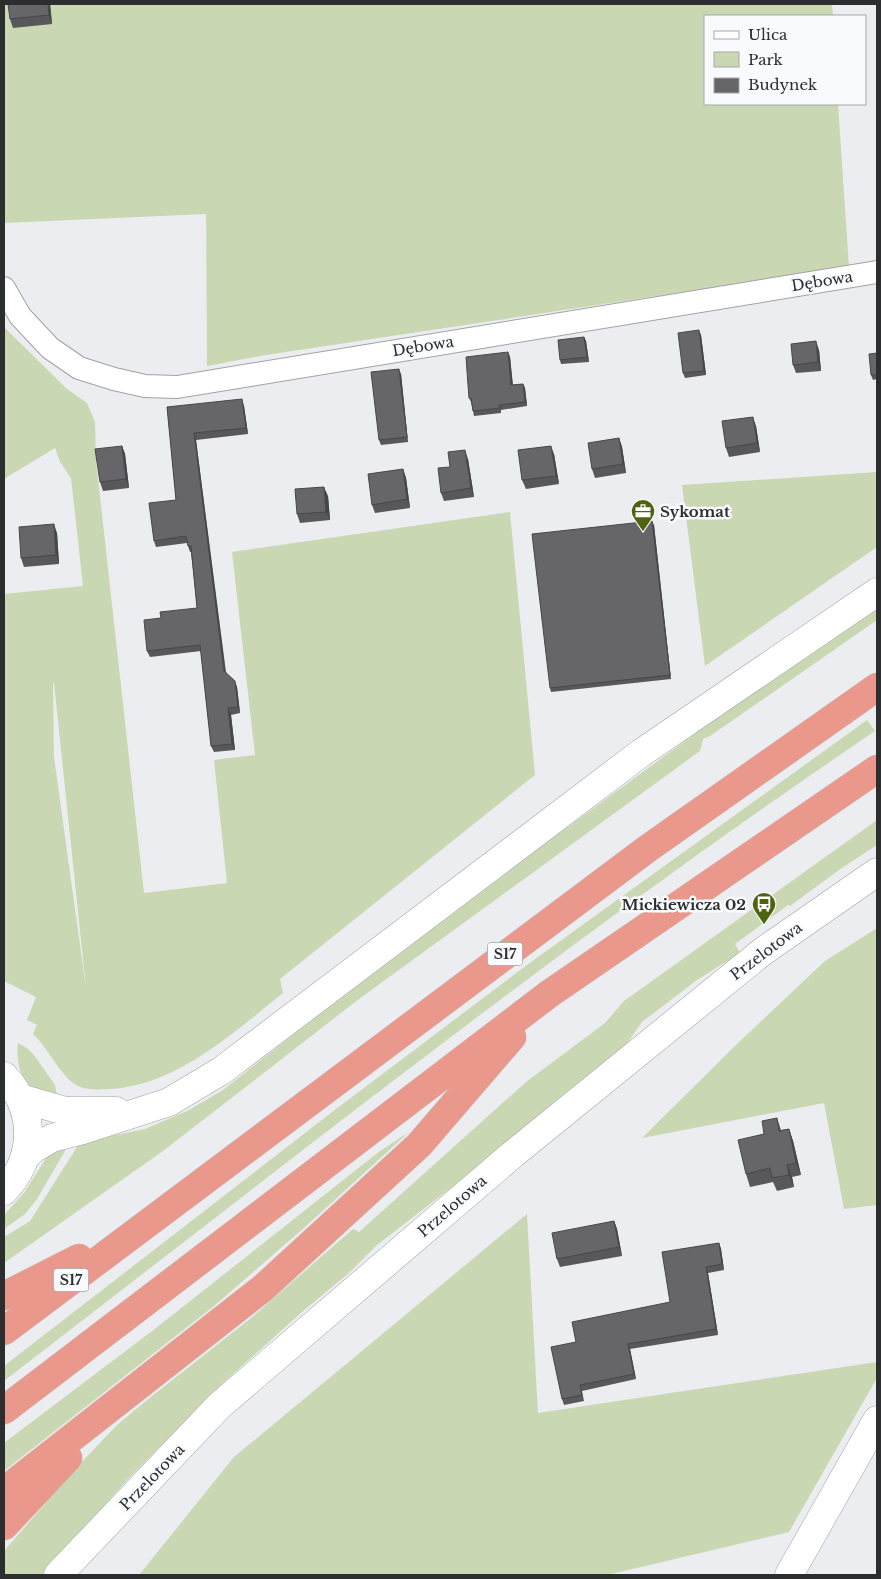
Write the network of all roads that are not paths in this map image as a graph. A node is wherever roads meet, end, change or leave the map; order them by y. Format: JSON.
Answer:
{"nodes":[{"id":1,"x":877,"y":272,"type":"edge"},
{"id":2,"x":4,"y":288,"type":"edge"},
{"id":3,"x":877,"y":592,"type":"edge"},
{"id":4,"x":877,"y":687,"type":"edge"},
{"id":5,"x":877,"y":769,"type":"edge"},
{"id":6,"x":877,"y":872,"type":"edge"},
{"id":7,"x":549,"y":994,"type":"junction"},
{"id":8,"x":4,"y":1076,"type":"edge"},
{"id":9,"x":20,"y":1098,"type":"junction"},
{"id":10,"x":145,"y":1110,"type":"junction"},
{"id":11,"x":25,"y":1157,"type":"junction"},
{"id":12,"x":4,"y":1191,"type":"edge"},
{"id":13,"x":138,"y":1229,"type":"junction"},
{"id":14,"x":4,"y":1296,"type":"edge"},
{"id":15,"x":4,"y":1331,"type":"edge"},
{"id":16,"x":146,"y":1378,"type":"junction"},
{"id":17,"x":4,"y":1410,"type":"edge"},
{"id":18,"x":877,"y":1420,"type":"edge"},
{"id":19,"x":4,"y":1490,"type":"edge"},
{"id":20,"x":4,"y":1526,"type":"edge"},
{"id":21,"x":58,"y":1575,"type":"edge"},
{"id":22,"x":789,"y":1575,"type":"edge"}],
"edges":[{"from":1,"to":2,"type":"street","name":"Dębowa"},
{"from":3,"to":10,"type":"street"},
{"from":4,"to":13,"type":"highway","number":"S17"},
{"from":5,"to":7,"type":"highway"},
{"from":6,"to":21,"type":"street","name":"Przelotowa"},
{"from":7,"to":16,"type":"highway"},
{"from":7,"to":17,"type":"highway"},
{"from":8,"to":9,"type":"street"},
{"from":9,"to":10,"type":"street"},
{"from":9,"to":11,"type":"street"},
{"from":10,"to":11,"type":"street"},
{"from":11,"to":12,"type":"street"},
{"from":13,"to":14,"type":"highway"},
{"from":13,"to":15,"type":"highway","number":"S17"},
{"from":16,"to":19,"type":"highway"},
{"from":16,"to":20,"type":"highway"},
{"from":18,"to":22,"type":"street"}]}
